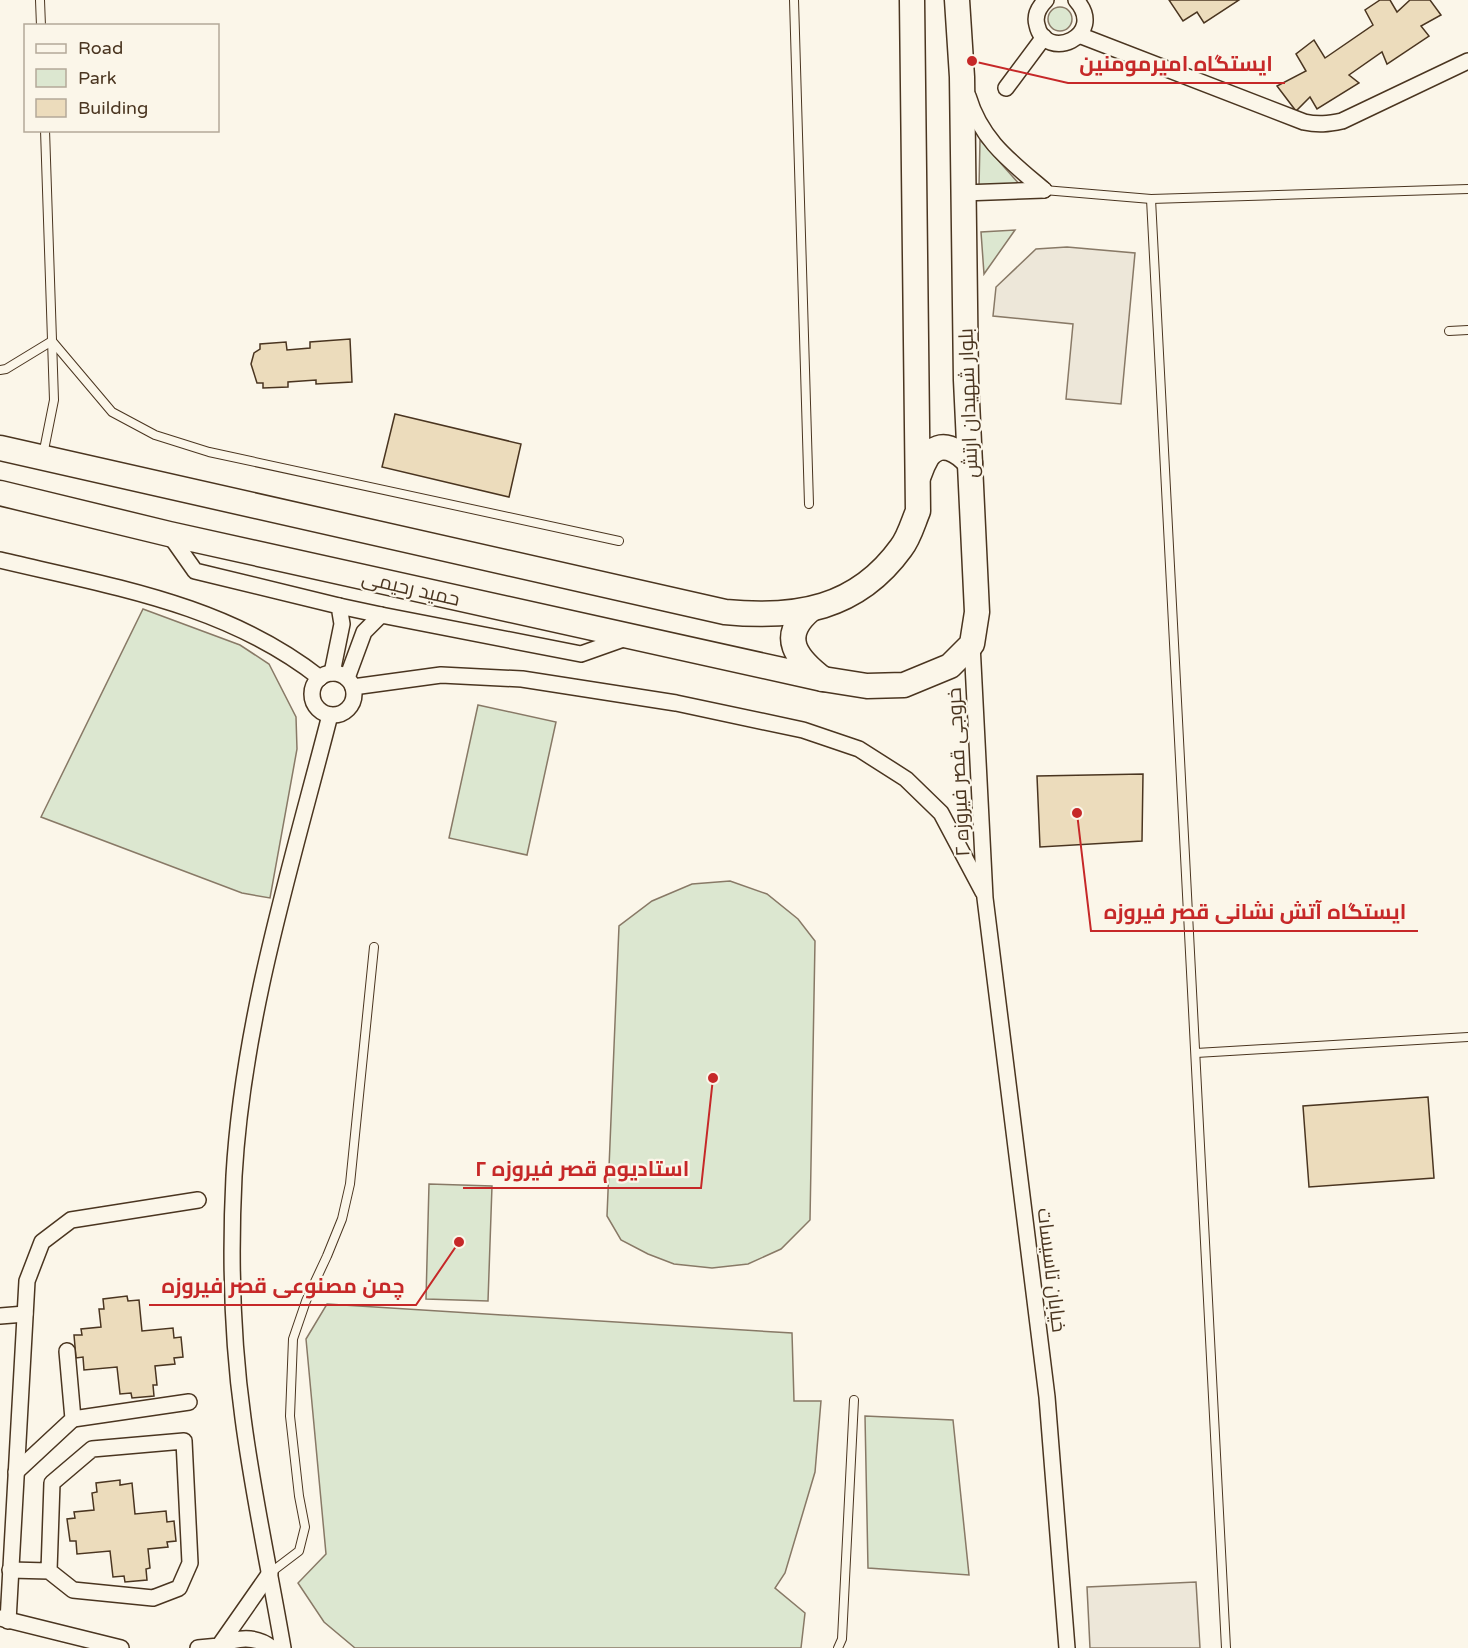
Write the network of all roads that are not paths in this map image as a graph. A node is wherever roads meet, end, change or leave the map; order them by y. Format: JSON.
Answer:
{"nodes":[{"id":1,"x":40,"y":0,"type":"edge"},
{"id":2,"x":794,"y":0,"type":"edge"},
{"id":3,"x":912,"y":0,"type":"edge"},
{"id":4,"x":957,"y":0,"type":"edge"},
{"id":5,"x":1046,"y":0,"type":"edge"},
{"id":6,"x":1082,"y":2,"type":"edge"},
{"id":7,"x":41,"y":24,"type":"edge"},
{"id":8,"x":1079,"y":35,"type":"junction"},
{"id":9,"x":1044,"y":37,"type":"junction"},
{"id":10,"x":1468,"y":61,"type":"edge"},
{"id":11,"x":962,"y":77,"type":"junction"},
{"id":12,"x":1006,"y":88,"type":"dead end"},
{"id":13,"x":45,"y":132,"type":"edge"},
{"id":14,"x":1044,"y":189,"type":"junction"},
{"id":15,"x":1468,"y":189,"type":"edge"},
{"id":16,"x":963,"y":193,"type":"junction"},
{"id":17,"x":1151,"y":199,"type":"junction"},
{"id":18,"x":1468,"y":330,"type":"edge"},
{"id":19,"x":1449,"y":331,"type":"dead end"},
{"id":20,"x":52,"y":341,"type":"junction"},
{"id":21,"x":0,"y":370,"type":"edge"},
{"id":22,"x":0,"y":448,"type":"edge"},
{"id":23,"x":43,"y":457,"type":"junction"},
{"id":24,"x":970,"y":463,"type":"junction"},
{"id":25,"x":919,"y":475,"type":"junction"},
{"id":26,"x":0,"y":493,"type":"edge"},
{"id":27,"x":808,"y":504,"type":"dead end"},
{"id":28,"x":169,"y":534,"type":"junction"},
{"id":29,"x":619,"y":541,"type":"dead end"},
{"id":30,"x":0,"y":560,"type":"edge"},
{"id":31,"x":339,"y":606,"type":"junction"},
{"id":32,"x":810,"y":610,"type":"junction"},
{"id":33,"x":381,"y":615,"type":"junction"},
{"id":34,"x":631,"y":637,"type":"junction"},
{"id":35,"x":972,"y":644,"type":"junction"},
{"id":36,"x":326,"y":676,"type":"junction"},
{"id":37,"x":823,"y":679,"type":"junction"},
{"id":38,"x":350,"y":682,"type":"junction"},
{"id":39,"x":330,"y":716,"type":"junction"},
{"id":40,"x":985,"y":898,"type":"junction"},
{"id":41,"x":374,"y":947,"type":"dead end"},
{"id":42,"x":1468,"y":1037,"type":"edge"},
{"id":43,"x":1196,"y":1053,"type":"junction"},
{"id":44,"x":198,"y":1200,"type":"dead end"},
{"id":45,"x":25,"y":1314,"type":"junction"},
{"id":46,"x":0,"y":1316,"type":"edge"},
{"id":47,"x":67,"y":1351,"type":"dead end"},
{"id":48,"x":854,"y":1400,"type":"dead end"},
{"id":49,"x":189,"y":1402,"type":"dead end"},
{"id":50,"x":74,"y":1419,"type":"junction"},
{"id":51,"x":16,"y":1472,"type":"junction"},
{"id":52,"x":10,"y":1570,"type":"junction"},
{"id":53,"x":50,"y":1571,"type":"junction"},
{"id":54,"x":270,"y":1573,"type":"junction"},
{"id":55,"x":4,"y":1619,"type":"edge"},
{"id":56,"x":218,"y":1647,"type":"edge"},
{"id":57,"x":121,"y":1648,"type":"edge"},
{"id":58,"x":198,"y":1648,"type":"edge"},
{"id":59,"x":272,"y":1648,"type":"edge"},
{"id":60,"x":283,"y":1648,"type":"edge"},
{"id":61,"x":838,"y":1648,"type":"edge"},
{"id":62,"x":1067,"y":1648,"type":"edge"},
{"id":63,"x":1226,"y":1648,"type":"edge"}],
"edges":[{"from":1,"to":7,"type":"lane"},
{"from":2,"to":27,"type":"lane"},
{"from":3,"to":25,"type":"main road"},
{"from":4,"to":11,"type":"main road","name":"بلوار شهیدان ارتش"},
{"from":5,"to":9,"type":"street"},
{"from":6,"to":8,"type":"street"},
{"from":8,"to":9,"type":"street"},
{"from":8,"to":10,"type":"street"},
{"from":9,"to":12,"type":"street"},
{"from":11,"to":14,"type":"street"},
{"from":11,"to":16,"type":"main road","name":"بلوار شهیدان ارتش"},
{"from":13,"to":20,"type":"lane"},
{"from":14,"to":16,"type":"street"},
{"from":14,"to":17,"type":"lane"},
{"from":15,"to":17,"type":"lane"},
{"from":16,"to":24,"type":"main road","name":"بلوار شهیدان ارتش"},
{"from":17,"to":43,"type":"lane"},
{"from":18,"to":19,"type":"lane"},
{"from":20,"to":21,"type":"lane"},
{"from":20,"to":23,"type":"lane"},
{"from":20,"to":29,"type":"lane"},
{"from":22,"to":23,"type":"main road"},
{"from":23,"to":32,"type":"main road"},
{"from":24,"to":25,"type":"main road"},
{"from":24,"to":35,"type":"main road","name":"بلوار شهیدان ارتش"},
{"from":25,"to":32,"type":"main road"},
{"from":26,"to":28,"type":"main road","name":"حمید رحیمی"},
{"from":28,"to":31,"type":"street"},
{"from":28,"to":34,"type":"main road","name":"حمید رحیمی"},
{"from":30,"to":36,"type":"street"},
{"from":31,"to":33,"type":"street"},
{"from":31,"to":36,"type":"street"},
{"from":32,"to":37,"type":"main road"},
{"from":33,"to":34,"type":"street"},
{"from":33,"to":38,"type":"street"},
{"from":34,"to":37,"type":"main road","name":"حمید رحیمی"},
{"from":35,"to":37,"type":"main road"},
{"from":35,"to":40,"type":"street","name":"خروجی قصر فیروزه ۲"},
{"from":36,"to":38,"type":"street"},
{"from":36,"to":39,"type":"street"},
{"from":38,"to":39,"type":"street"},
{"from":38,"to":40,"type":"street"},
{"from":39,"to":54,"type":"street"},
{"from":40,"to":62,"type":"street","name":"خیابان تاسیسات"},
{"from":41,"to":54,"type":"lane"},
{"from":42,"to":43,"type":"lane"},
{"from":43,"to":63,"type":"lane"},
{"from":44,"to":45,"type":"street"},
{"from":45,"to":46,"type":"street"},
{"from":45,"to":51,"type":"street"},
{"from":47,"to":50,"type":"street"},
{"from":48,"to":61,"type":"lane"},
{"from":49,"to":50,"type":"street"},
{"from":50,"to":51,"type":"street"},
{"from":51,"to":52,"type":"street"},
{"from":52,"to":53,"type":"street"},
{"from":52,"to":55,"type":"street"},
{"from":53,"to":53,"type":"street"},
{"from":54,"to":56,"type":"street"},
{"from":54,"to":60,"type":"street"},
{"from":55,"to":57,"type":"street"},
{"from":56,"to":58,"type":"street"},
{"from":56,"to":59,"type":"street"}]}
